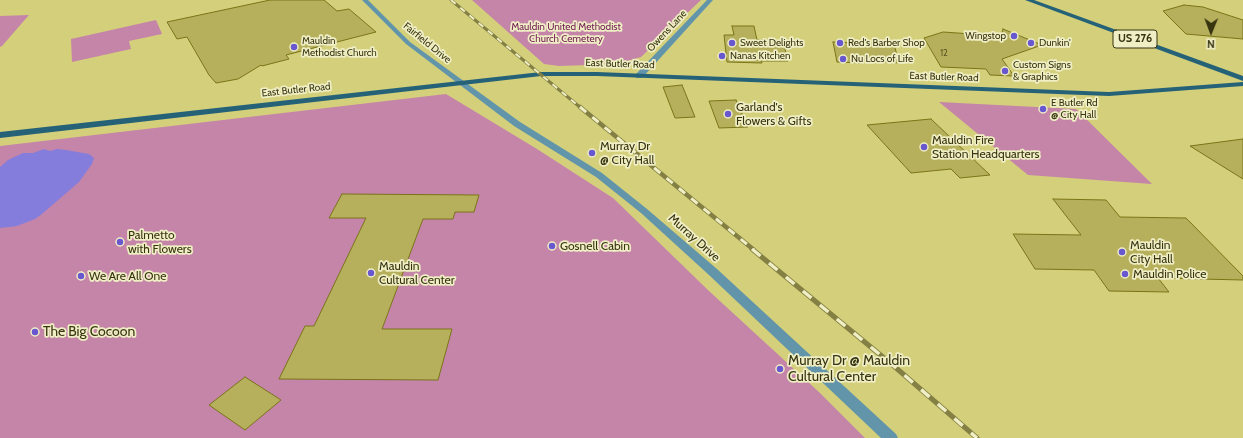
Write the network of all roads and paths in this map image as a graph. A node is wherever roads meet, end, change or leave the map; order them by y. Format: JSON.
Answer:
{"nodes":[{"id":1,"x":365,"y":0,"type":"edge"},
{"id":2,"x":710,"y":0,"type":"edge"},
{"id":3,"x":1028,"y":0,"type":"edge"},
{"id":4,"x":639,"y":76,"type":"junction"},
{"id":5,"x":1243,"y":79,"type":"edge"},
{"id":6,"x":460,"y":82,"type":"junction"},
{"id":7,"x":1243,"y":84,"type":"edge"},
{"id":8,"x":0,"y":136,"type":"edge"},
{"id":9,"x":891,"y":438,"type":"edge"}],
"edges":[{"from":1,"to":6,"type":"street","name":"Fairfield Drive"},
{"from":2,"to":4,"type":"street","name":"Owens Lane"},
{"from":3,"to":5,"type":"main road","number":"US 276"},
{"from":4,"to":6,"type":"main road","name":"East Butler Road"},
{"from":4,"to":7,"type":"main road","name":"East Butler Road"},
{"from":6,"to":8,"type":"main road","name":"East Butler Road"},
{"from":6,"to":9,"type":"street","name":"Murray Drive"}]}
